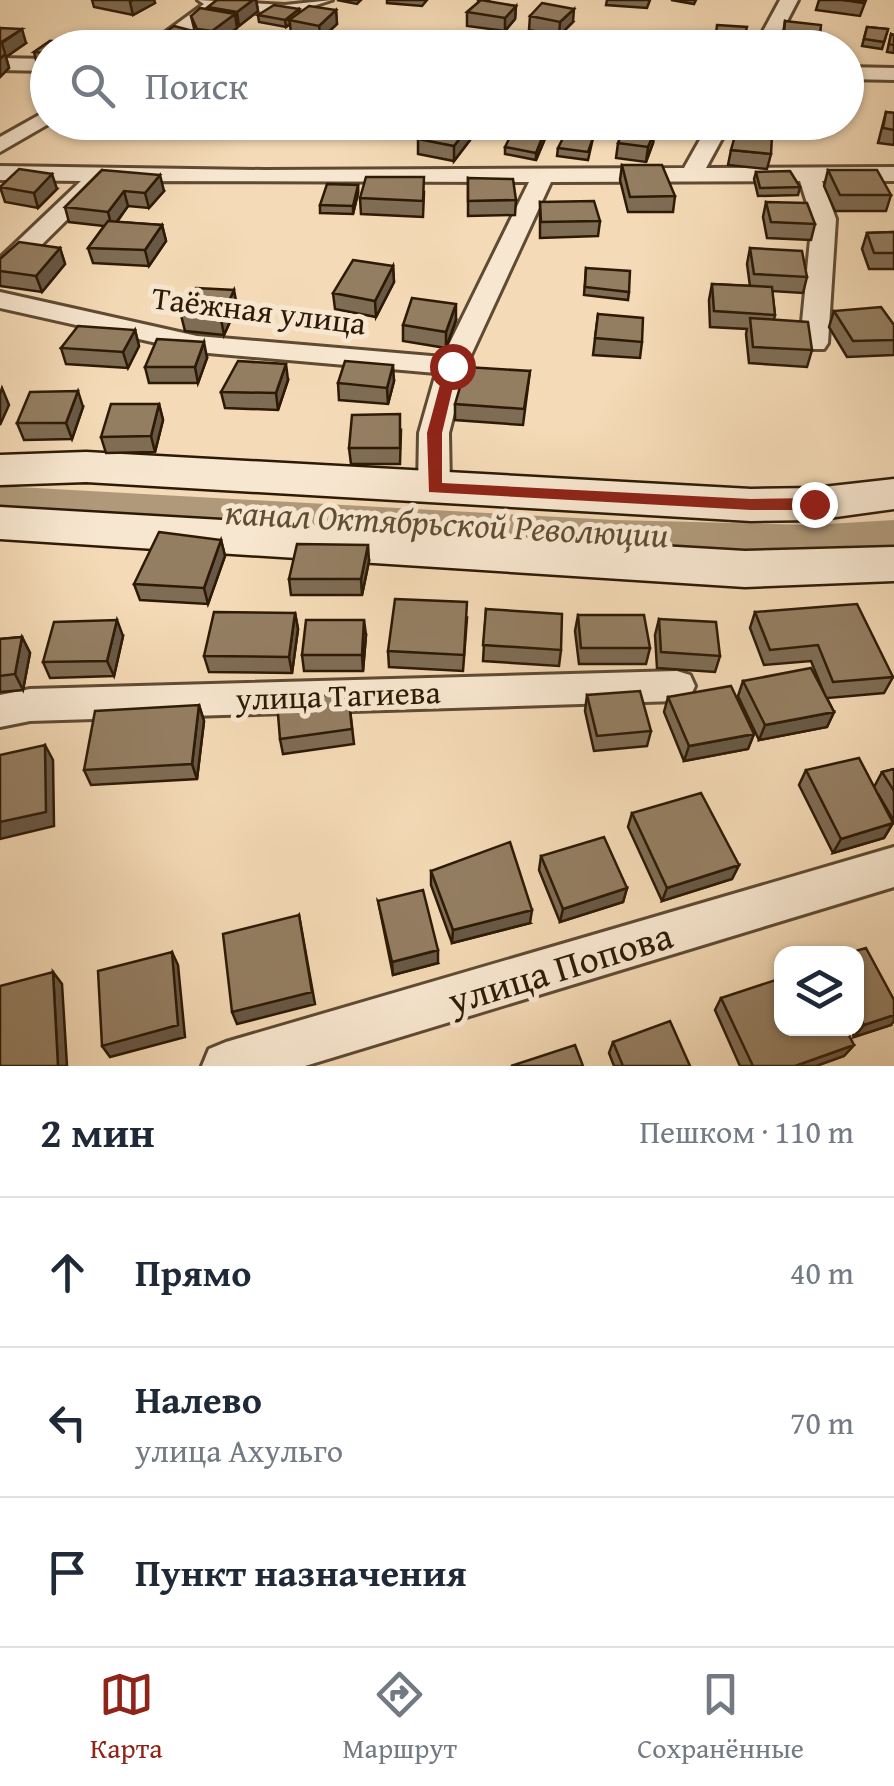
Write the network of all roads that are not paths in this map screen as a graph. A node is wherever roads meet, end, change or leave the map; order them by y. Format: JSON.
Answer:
{"nodes":[{"id":1,"x":323,"y":0,"type":"edge"},
{"id":2,"x":788,"y":0,"type":"edge"},
{"id":3,"x":213,"y":1,"type":"edge"},
{"id":4,"x":176,"y":30,"type":"edge"},
{"id":5,"x":772,"y":30,"type":"edge"},
{"id":6,"x":0,"y":64,"type":"edge"},
{"id":7,"x":30,"y":65,"type":"edge"},
{"id":8,"x":864,"y":73,"type":"edge"},
{"id":9,"x":894,"y":74,"type":"edge"},
{"id":10,"x":30,"y":127,"type":"edge"},
{"id":11,"x":711,"y":140,"type":"edge"},
{"id":12,"x":0,"y":146,"type":"edge"},
{"id":13,"x":0,"y":173,"type":"edge"},
{"id":14,"x":808,"y":173,"type":"junction"},
{"id":15,"x":894,"y":174,"type":"edge"},
{"id":16,"x":101,"y":175,"type":"junction"},
{"id":17,"x":691,"y":175,"type":"junction"},
{"id":18,"x":543,"y":176,"type":"junction"},
{"id":19,"x":0,"y":272,"type":"edge"},
{"id":20,"x":0,"y":300,"type":"edge"},
{"id":21,"x":814,"y":342,"type":"edge"},
{"id":22,"x":452,"y":366,"type":"junction"},
{"id":23,"x":0,"y":470,"type":"edge"},
{"id":24,"x":434,"y":488,"type":"junction"},
{"id":25,"x":894,"y":494,"type":"edge"},
{"id":26,"x":0,"y":523,"type":"edge"},
{"id":27,"x":894,"y":564,"type":"edge"},
{"id":28,"x":677,"y":686,"type":"dead end"},
{"id":29,"x":0,"y":712,"type":"edge"},
{"id":30,"x":894,"y":867,"type":"edge"},
{"id":31,"x":226,"y":1066,"type":"edge"}],
"edges":[{"from":1,"to":3,"type":"street"},
{"from":2,"to":5,"type":"street"},
{"from":3,"to":4,"type":"street"},
{"from":6,"to":7,"type":"street"},
{"from":8,"to":9,"type":"street"},
{"from":10,"to":12,"type":"street"},
{"from":11,"to":17,"type":"street"},
{"from":13,"to":16,"type":"street"},
{"from":14,"to":15,"type":"street"},
{"from":14,"to":17,"type":"street"},
{"from":14,"to":21,"type":"street"},
{"from":16,"to":18,"type":"street"},
{"from":16,"to":19,"type":"street"},
{"from":17,"to":18,"type":"street"},
{"from":18,"to":22,"type":"street"},
{"from":20,"to":22,"type":"street","name":"Таёжная улица"},
{"from":22,"to":24,"type":"street"},
{"from":23,"to":24,"type":"main road"},
{"from":24,"to":25,"type":"main road"},
{"from":26,"to":27,"type":"main road"},
{"from":28,"to":29,"type":"street","name":"улица Тагиева"},
{"from":30,"to":31,"type":"street","name":"улица Попова"}]}
